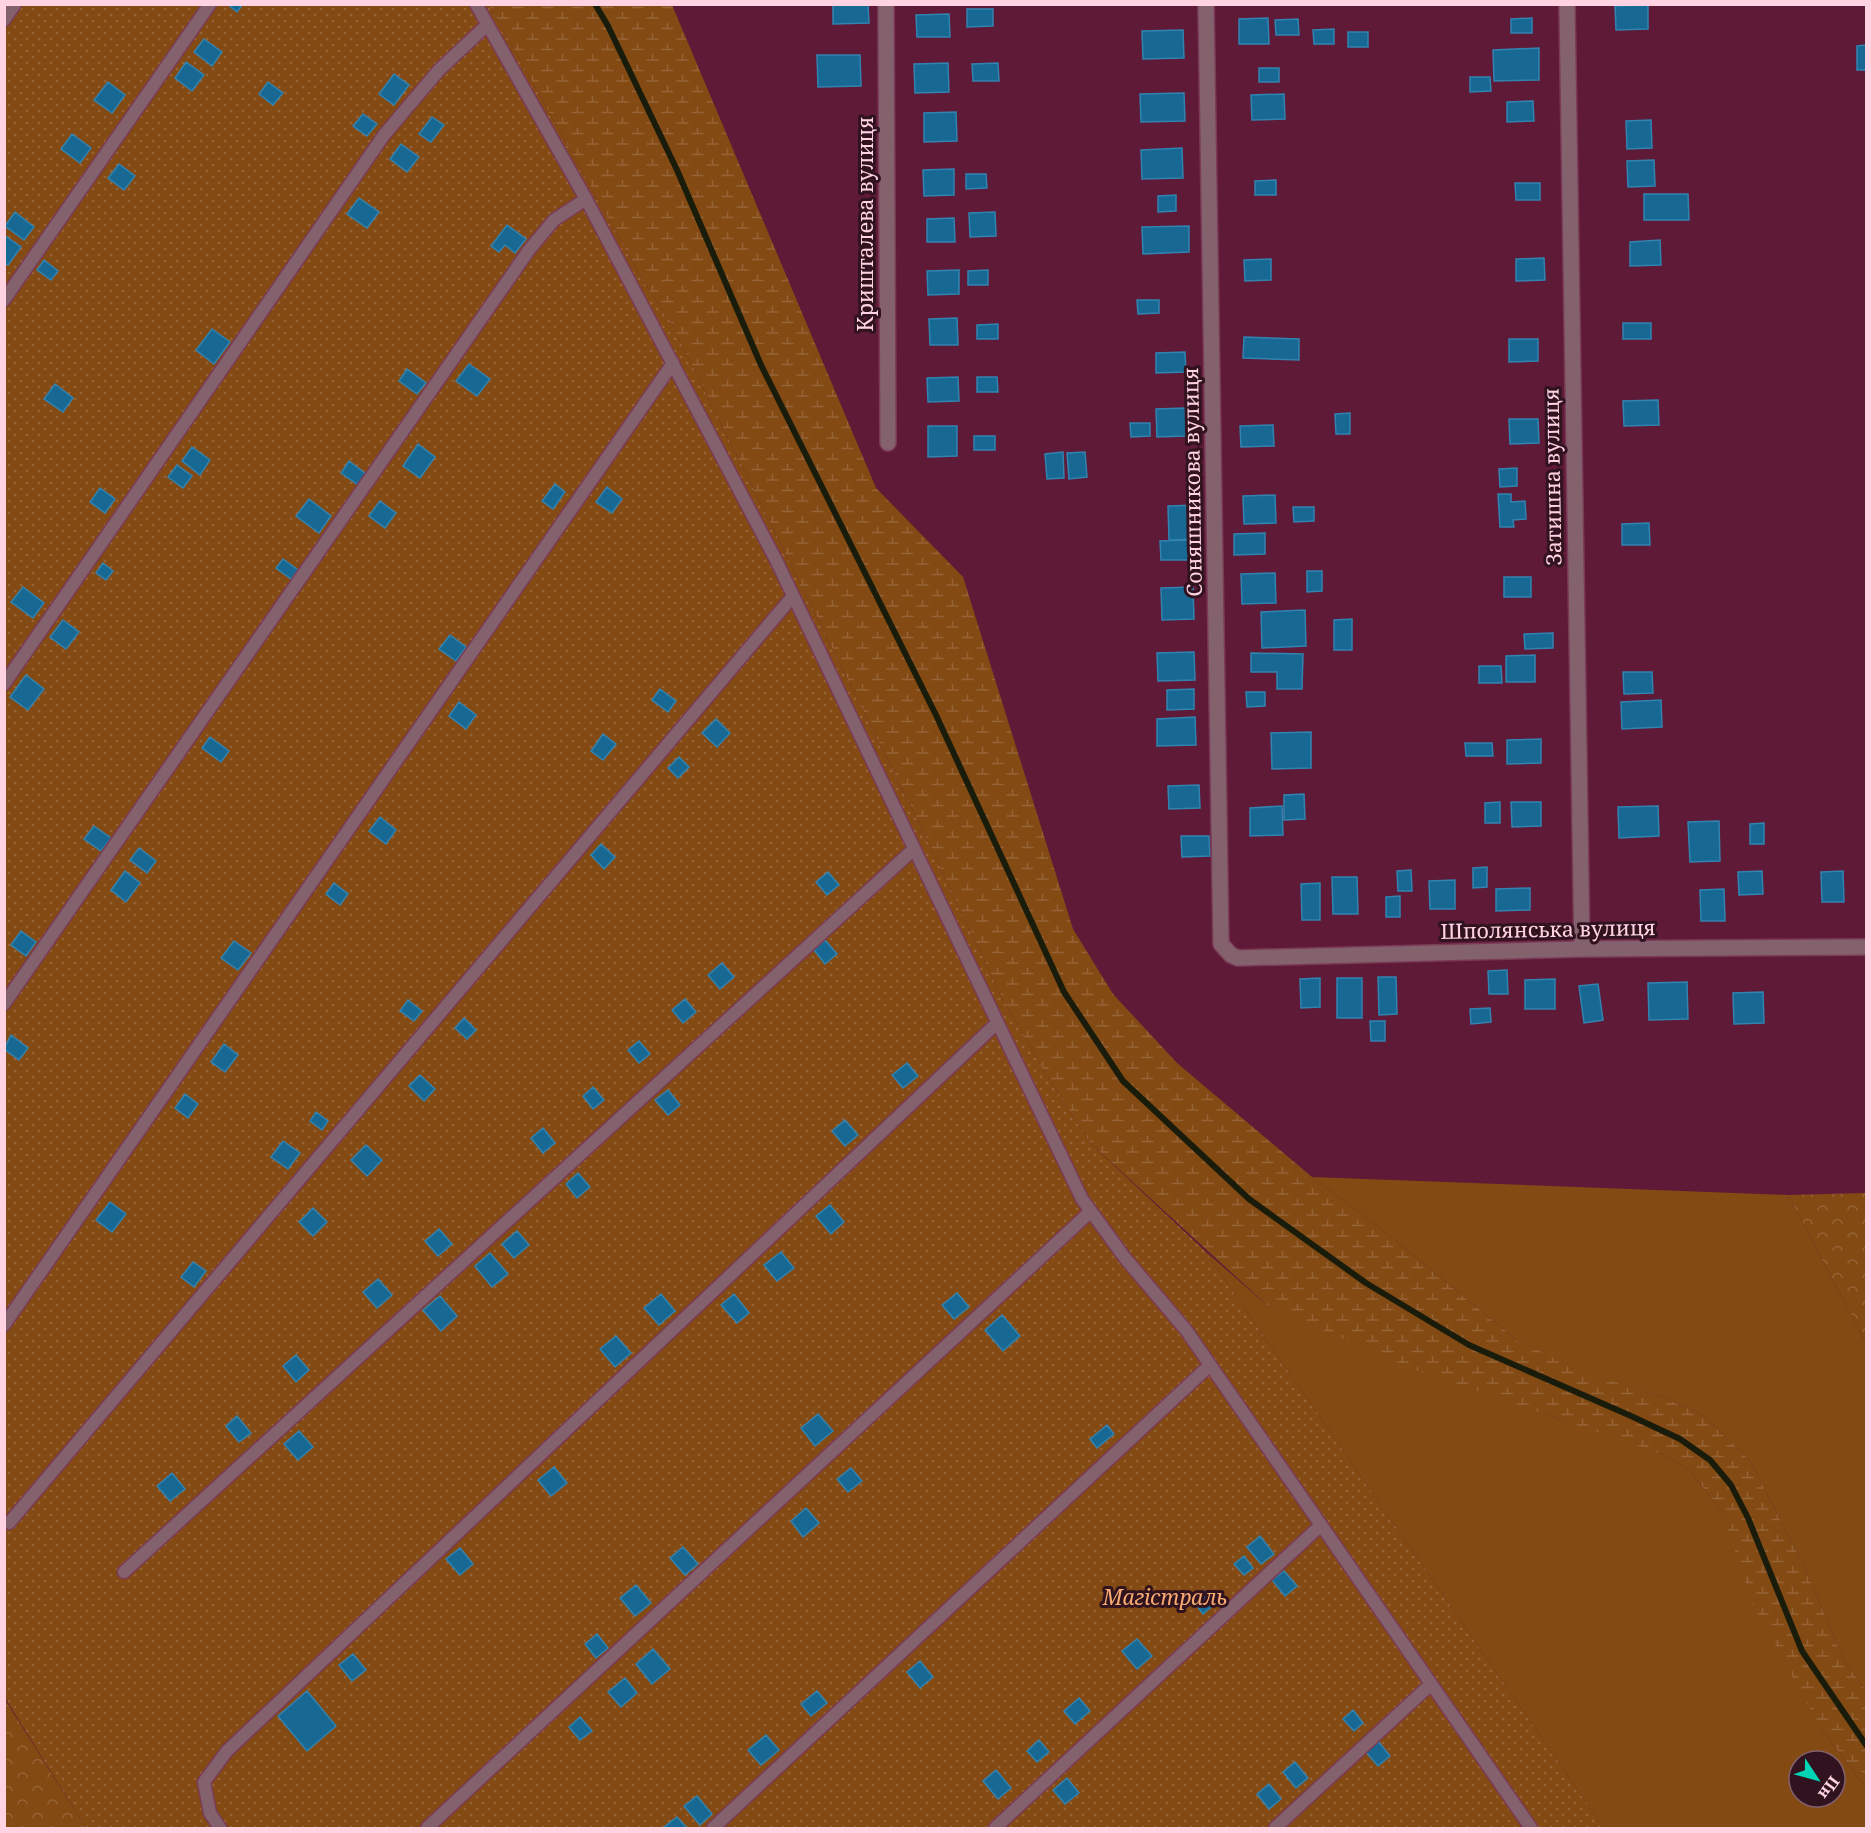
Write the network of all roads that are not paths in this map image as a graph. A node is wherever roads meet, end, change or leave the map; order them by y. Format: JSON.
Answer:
{"nodes":[{"id":1,"x":15,"y":4,"type":"edge"},
{"id":2,"x":210,"y":4,"type":"edge"},
{"id":3,"x":476,"y":4,"type":"edge"},
{"id":4,"x":886,"y":4,"type":"edge"},
{"id":5,"x":1206,"y":4,"type":"edge"},
{"id":6,"x":1567,"y":4,"type":"edge"},
{"id":7,"x":4,"y":20,"type":"edge"},
{"id":8,"x":487,"y":25,"type":"junction"},
{"id":9,"x":586,"y":199,"type":"junction"},
{"id":10,"x":4,"y":300,"type":"edge"},
{"id":11,"x":673,"y":363,"type":"junction"},
{"id":12,"x":888,"y":443,"type":"dead end"},
{"id":13,"x":793,"y":596,"type":"junction"},
{"id":14,"x":4,"y":684,"type":"edge"},
{"id":15,"x":914,"y":849,"type":"junction"},
{"id":16,"x":1866,"y":947,"type":"edge"},
{"id":17,"x":1582,"y":949,"type":"junction"},
{"id":18,"x":1231,"y":955,"type":"joint"},
{"id":19,"x":4,"y":1004,"type":"edge"},
{"id":20,"x":996,"y":1024,"type":"junction"},
{"id":21,"x":1091,"y":1211,"type":"junction"},
{"id":22,"x":4,"y":1325,"type":"edge"},
{"id":23,"x":1209,"y":1366,"type":"junction"},
{"id":24,"x":9,"y":1523,"type":"dead end"},
{"id":25,"x":1321,"y":1526,"type":"junction"},
{"id":26,"x":124,"y":1572,"type":"dead end"},
{"id":27,"x":1430,"y":1685,"type":"junction"},
{"id":28,"x":220,"y":1828,"type":"edge"},
{"id":29,"x":427,"y":1828,"type":"edge"},
{"id":30,"x":714,"y":1828,"type":"edge"},
{"id":31,"x":995,"y":1828,"type":"edge"},
{"id":32,"x":1275,"y":1828,"type":"edge"},
{"id":33,"x":1531,"y":1828,"type":"edge"}],
"edges":[{"from":1,"to":7,"type":"lane"},
{"from":2,"to":10,"type":"lane"},
{"from":3,"to":8,"type":"lane"},
{"from":4,"to":12,"type":"street","name":"Кришталева вулиця"},
{"from":5,"to":18,"type":"street","name":"Соняшникова вулиця"},
{"from":6,"to":17,"type":"street","name":"Затишна вулиця"},
{"from":8,"to":9,"type":"lane"},
{"from":8,"to":14,"type":"lane"},
{"from":9,"to":11,"type":"lane"},
{"from":9,"to":19,"type":"lane"},
{"from":11,"to":13,"type":"lane"},
{"from":11,"to":22,"type":"lane"},
{"from":13,"to":15,"type":"lane"},
{"from":13,"to":24,"type":"lane"},
{"from":15,"to":20,"type":"lane"},
{"from":15,"to":26,"type":"lane"},
{"from":16,"to":17,"type":"street","name":"Шполянська вулиця"},
{"from":17,"to":18,"type":"street","name":"Шполянська вулиця"},
{"from":20,"to":21,"type":"lane"},
{"from":20,"to":28,"type":"lane"},
{"from":21,"to":23,"type":"lane"},
{"from":21,"to":29,"type":"lane"},
{"from":23,"to":25,"type":"lane"},
{"from":23,"to":30,"type":"lane"},
{"from":25,"to":27,"type":"lane"},
{"from":25,"to":31,"type":"lane"},
{"from":27,"to":32,"type":"lane"},
{"from":27,"to":33,"type":"lane"}]}
